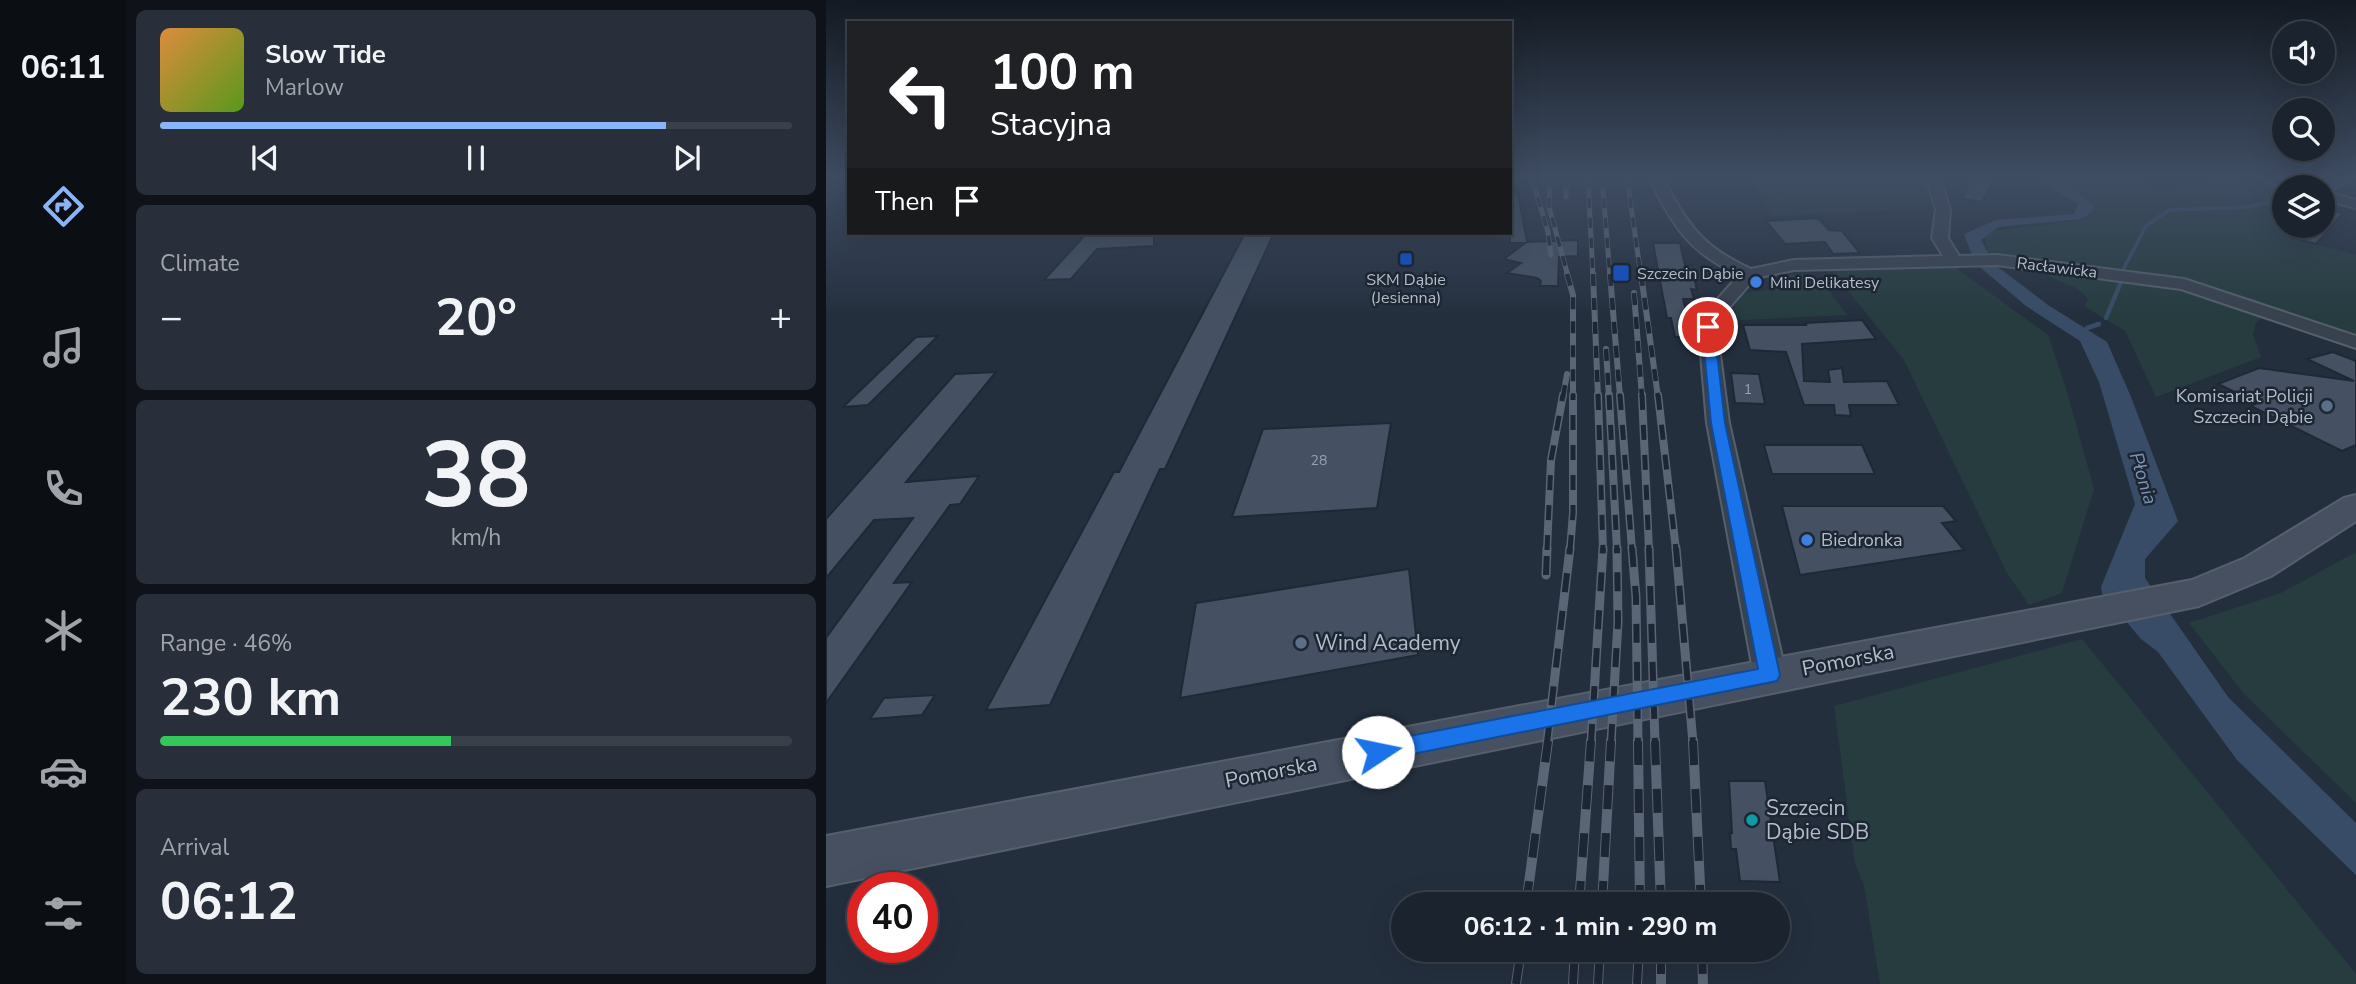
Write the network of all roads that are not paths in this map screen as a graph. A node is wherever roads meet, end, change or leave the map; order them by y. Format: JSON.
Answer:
{"nodes":[{"id":1,"x":1681,"y":224,"type":"edge"},
{"id":2,"x":1941,"y":224,"type":"edge"},
{"id":3,"x":1960,"y":259,"type":"junction"},
{"id":4,"x":1749,"y":274,"type":"junction"},
{"id":5,"x":2356,"y":342,"type":"edge"},
{"id":6,"x":2351,"y":515,"type":"edge"},
{"id":7,"x":1770,"y":675,"type":"junction"},
{"id":8,"x":826,"y":861,"type":"edge"}],
"edges":[{"from":1,"to":4,"type":"street"},
{"from":2,"to":3,"type":"street"},
{"from":3,"to":4,"type":"street","name":"Racławicka"},
{"from":3,"to":5,"type":"street","name":"Racławicka"},
{"from":4,"to":7,"type":"street"},
{"from":6,"to":7,"type":"street","name":"Pomorska"},
{"from":7,"to":8,"type":"street","name":"Pomorska"}]}
